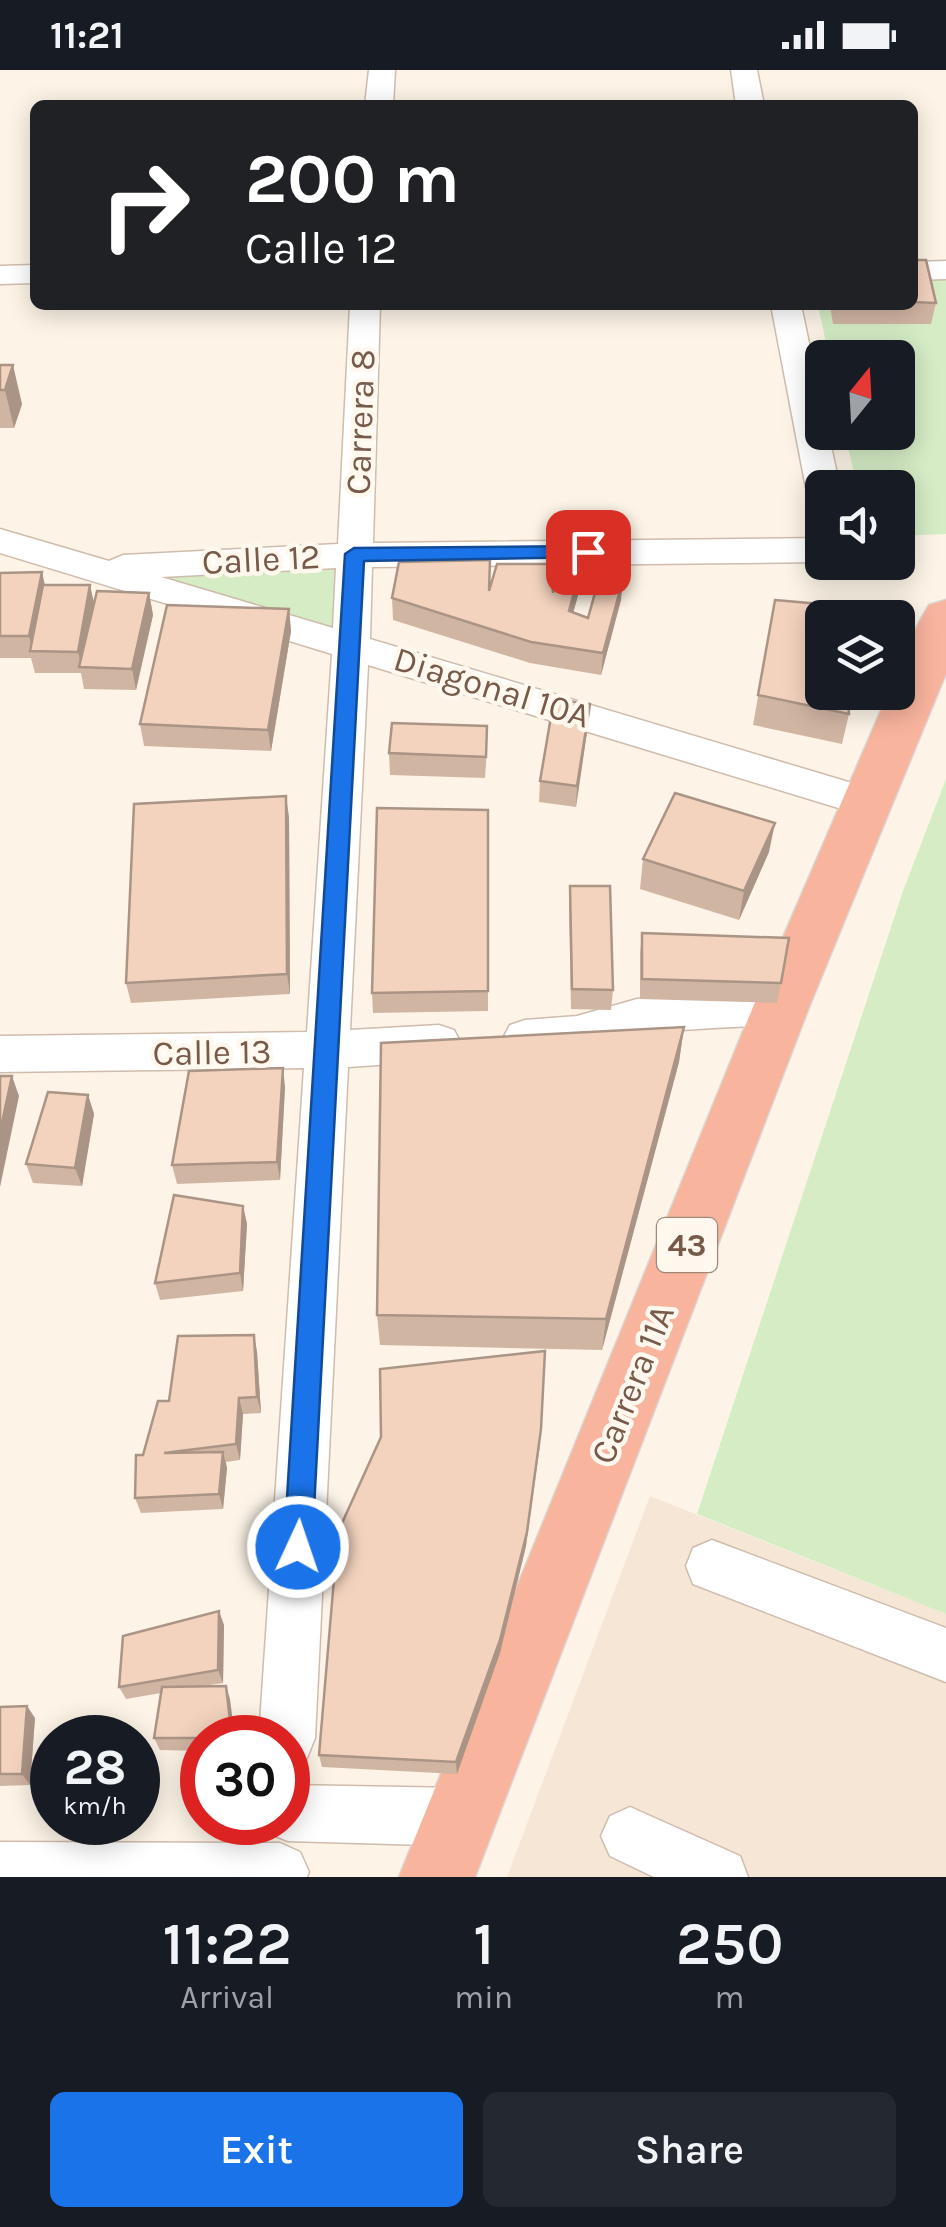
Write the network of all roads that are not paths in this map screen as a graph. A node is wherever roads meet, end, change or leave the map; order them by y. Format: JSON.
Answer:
{"nodes":[{"id":1,"x":382,"y":70,"type":"edge"},
{"id":2,"x":744,"y":70,"type":"edge"},
{"id":3,"x":765,"y":70,"type":"edge"},
{"id":4,"x":379,"y":100,"type":"edge"},
{"id":5,"x":749,"y":100,"type":"edge"},
{"id":6,"x":769,"y":100,"type":"edge"},
{"id":7,"x":918,"y":270,"type":"edge"},
{"id":8,"x":946,"y":270,"type":"edge"},
{"id":9,"x":0,"y":274,"type":"edge"},
{"id":10,"x":30,"y":274,"type":"edge"},
{"id":11,"x":364,"y":310,"type":"edge"},
{"id":12,"x":787,"y":310,"type":"edge"},
{"id":13,"x":803,"y":310,"type":"edge"},
{"id":14,"x":810,"y":340,"type":"edge"},
{"id":15,"x":819,"y":470,"type":"edge"},
{"id":16,"x":0,"y":541,"type":"edge"},
{"id":17,"x":805,"y":550,"type":"edge"},
{"id":18,"x":354,"y":554,"type":"junction"},
{"id":19,"x":87,"y":569,"type":"junction"},
{"id":20,"x":0,"y":576,"type":"edge"},
{"id":21,"x":946,"y":616,"type":"edge"},
{"id":22,"x":351,"y":644,"type":"junction"},
{"id":23,"x":868,"y":802,"type":"junction"},
{"id":24,"x":781,"y":1007,"type":"junction"},
{"id":25,"x":326,"y":1050,"type":"junction"},
{"id":26,"x":0,"y":1054,"type":"edge"},
{"id":27,"x":712,"y":1566,"type":"dead end"},
{"id":28,"x":946,"y":1655,"type":"edge"},
{"id":29,"x":288,"y":1715,"type":"edge"},
{"id":30,"x":310,"y":1814,"type":"edge"},
{"id":31,"x":461,"y":1817,"type":"junction"},
{"id":32,"x":630,"y":1836,"type":"dead end"},
{"id":33,"x":281,"y":1857,"type":"edge"},
{"id":34,"x":0,"y":1870,"type":"edge"},
{"id":35,"x":437,"y":1877,"type":"edge"},
{"id":36,"x":719,"y":1877,"type":"edge"}],
"edges":[{"from":1,"to":4,"type":"street"},
{"from":2,"to":5,"type":"street"},
{"from":3,"to":6,"type":"street"},
{"from":7,"to":8,"type":"street"},
{"from":9,"to":10,"type":"street"},
{"from":11,"to":18,"type":"street","name":"Carrera 8"},
{"from":12,"to":15,"type":"street"},
{"from":13,"to":14,"type":"street"},
{"from":16,"to":19,"type":"street","name":"Diagonal 10A"},
{"from":17,"to":18,"type":"street","name":"Calle 12"},
{"from":18,"to":19,"type":"street","name":"Calle 12"},
{"from":18,"to":22,"type":"street","name":"Carrera 8"},
{"from":19,"to":20,"type":"street","name":"Calle 12"},
{"from":19,"to":22,"type":"street","name":"Diagonal 10A"},
{"from":21,"to":23,"type":"highway","name":"Carrera 11A","number":"43"},
{"from":22,"to":23,"type":"street","name":"Diagonal 10A"},
{"from":22,"to":25,"type":"street","name":"Carrera 8"},
{"from":23,"to":24,"type":"highway","name":"Carrera 11A","number":"43"},
{"from":24,"to":25,"type":"street","name":"Calle 13"},
{"from":24,"to":31,"type":"highway","name":"Carrera 11A","number":"43"},
{"from":25,"to":26,"type":"street","name":"Calle 13"},
{"from":25,"to":29,"type":"street","name":"Carrera 8"},
{"from":27,"to":28,"type":"street"},
{"from":30,"to":31,"type":"street"},
{"from":31,"to":35,"type":"highway","name":"Carrera 11A","number":"43"},
{"from":32,"to":36,"type":"street"},
{"from":33,"to":34,"type":"street"}]}
